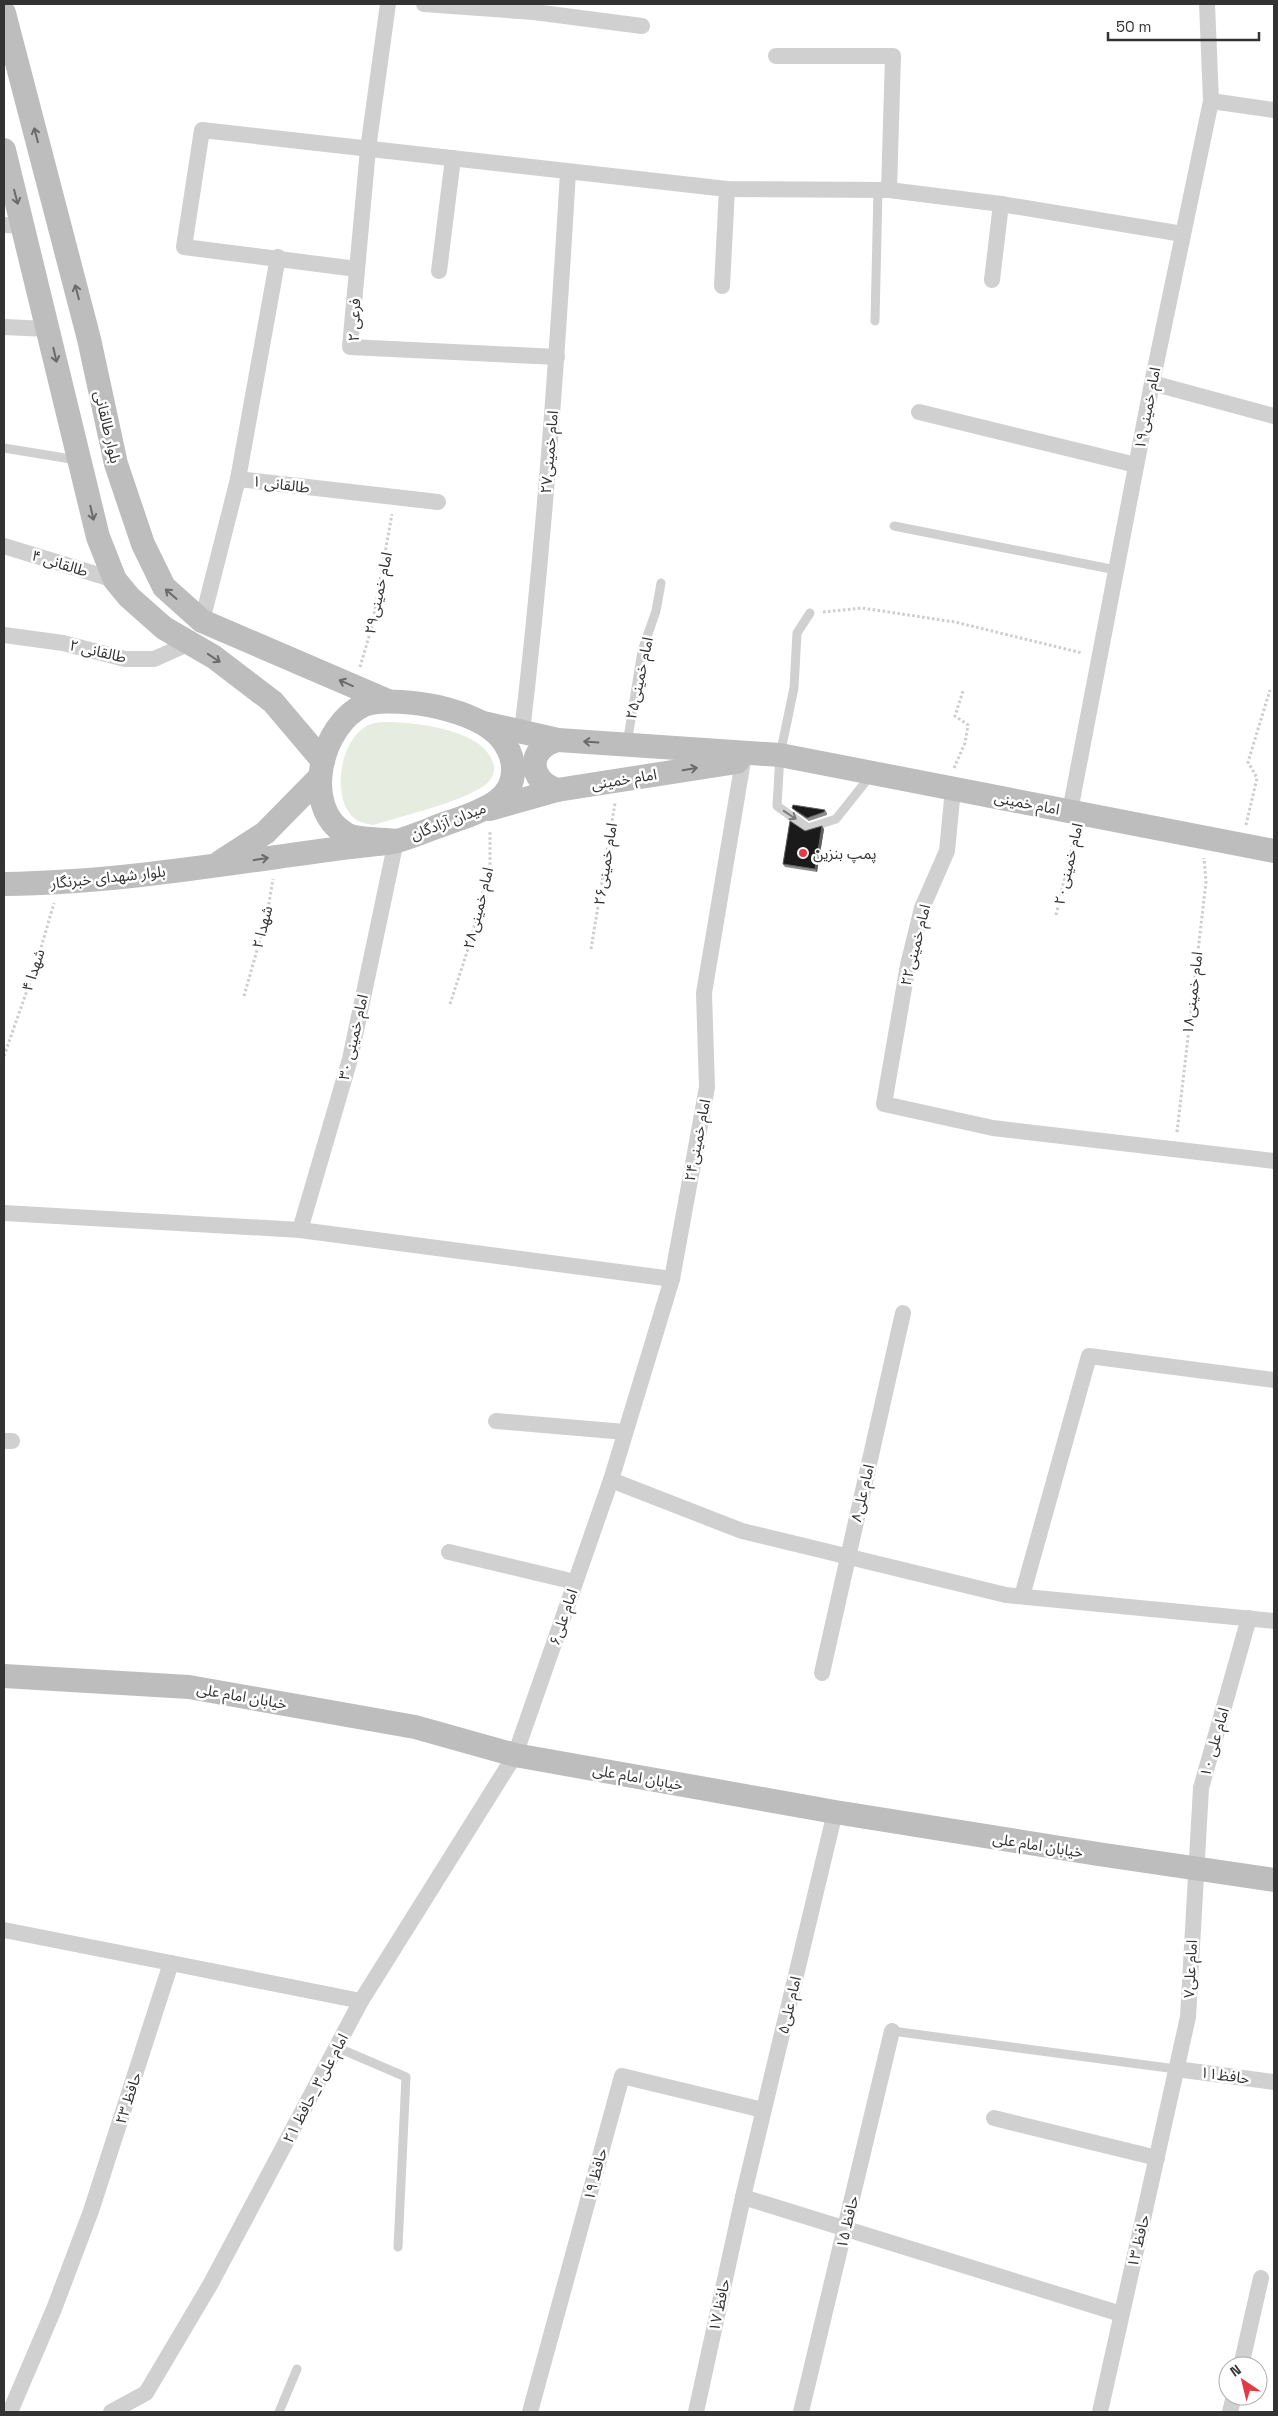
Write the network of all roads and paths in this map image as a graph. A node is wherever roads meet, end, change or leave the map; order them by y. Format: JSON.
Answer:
{"nodes":[{"id":1,"x":388,"y":4,"type":"edge"},
{"id":2,"x":424,"y":4,"type":"edge"},
{"id":3,"x":1207,"y":4,"type":"edge"},
{"id":4,"x":535,"y":8,"type":"edge"},
{"id":5,"x":4,"y":14,"type":"edge"},
{"id":6,"x":642,"y":26,"type":"dead end"},
{"id":7,"x":776,"y":56,"type":"dead end"},
{"id":8,"x":1211,"y":100,"type":"junction"},
{"id":9,"x":1274,"y":110,"type":"edge"},
{"id":10,"x":368,"y":149,"type":"junction"},
{"id":11,"x":4,"y":150,"type":"edge"},
{"id":12,"x":453,"y":158,"type":"junction"},
{"id":13,"x":568,"y":172,"type":"junction"},
{"id":14,"x":727,"y":189,"type":"junction"},
{"id":15,"x":884,"y":190,"type":"junction"},
{"id":16,"x":1002,"y":204,"type":"junction"},
{"id":17,"x":14,"y":226,"type":"edge"},
{"id":18,"x":1183,"y":234,"type":"junction"},
{"id":19,"x":278,"y":258,"type":"junction"},
{"id":20,"x":357,"y":269,"type":"junction"},
{"id":21,"x":439,"y":272,"type":"dead end"},
{"id":22,"x":992,"y":280,"type":"dead end"},
{"id":23,"x":722,"y":286,"type":"dead end"},
{"id":24,"x":875,"y":322,"type":"dead end"},
{"id":25,"x":4,"y":327,"type":"edge"},
{"id":26,"x":48,"y":329,"type":"junction"},
{"id":27,"x":557,"y":357,"type":"junction"},
{"id":28,"x":1152,"y":383,"type":"junction"},
{"id":29,"x":919,"y":412,"type":"dead end"},
{"id":30,"x":1274,"y":416,"type":"edge"},
{"id":31,"x":4,"y":448,"type":"edge"},
{"id":32,"x":79,"y":461,"type":"junction"},
{"id":33,"x":1136,"y":465,"type":"junction"},
{"id":34,"x":238,"y":479,"type":"junction"},
{"id":35,"x":395,"y":497,"type":"junction"},
{"id":36,"x":438,"y":502,"type":"dead end"},
{"id":37,"x":894,"y":526,"type":"dead end"},
{"id":38,"x":4,"y":546,"type":"edge"},
{"id":39,"x":1116,"y":570,"type":"junction"},
{"id":40,"x":115,"y":580,"type":"junction"},
{"id":41,"x":661,"y":583,"type":"dead end"},
{"id":42,"x":810,"y":613,"type":"joint"},
{"id":43,"x":202,"y":620,"type":"junction"},
{"id":44,"x":4,"y":635,"type":"edge"},
{"id":45,"x":190,"y":643,"type":"junction"},
{"id":46,"x":1100,"y":656,"type":"junction"},
{"id":47,"x":354,"y":686,"type":"junction"},
{"id":48,"x":1270,"y":690,"type":"dead end"},
{"id":49,"x":962,"y":691,"type":"dead end"},
{"id":50,"x":390,"y":702,"type":"junction"},
{"id":51,"x":479,"y":722,"type":"junction"},
{"id":52,"x":522,"y":732,"type":"junction"},
{"id":53,"x":558,"y":740,"type":"junction"},
{"id":54,"x":626,"y":744,"type":"junction"},
{"id":55,"x":780,"y":755,"type":"junction"},
{"id":56,"x":743,"y":761,"type":"junction"},
{"id":57,"x":321,"y":769,"type":"junction"},
{"id":58,"x":873,"y":773,"type":"junction"},
{"id":59,"x":618,"y":780,"type":"junction"},
{"id":60,"x":950,"y":788,"type":"junction"},
{"id":61,"x":557,"y":790,"type":"junction"},
{"id":62,"x":481,"y":812,"type":"junction"},
{"id":63,"x":1075,"y":812,"type":"junction"},
{"id":64,"x":1201,"y":837,"type":"junction"},
{"id":65,"x":396,"y":841,"type":"junction"},
{"id":66,"x":1242,"y":845,"type":"junction"},
{"id":67,"x":1274,"y":851,"type":"edge"},
{"id":68,"x":277,"y":857,"type":"junction"},
{"id":69,"x":212,"y":867,"type":"junction"},
{"id":70,"x":4,"y":884,"type":"edge"},
{"id":71,"x":60,"y":884,"type":"junction"},
{"id":72,"x":1056,"y":915,"type":"dead end"},
{"id":73,"x":591,"y":949,"type":"dead end"},
{"id":74,"x":244,"y":996,"type":"dead end"},
{"id":75,"x":450,"y":1004,"type":"dead end"},
{"id":76,"x":4,"y":1056,"type":"edge"},
{"id":77,"x":1175,"y":1150,"type":"junction"},
{"id":78,"x":1274,"y":1161,"type":"edge"},
{"id":79,"x":4,"y":1213,"type":"edge"},
{"id":80,"x":300,"y":1230,"type":"junction"},
{"id":81,"x":672,"y":1280,"type":"junction"},
{"id":82,"x":903,"y":1313,"type":"dead end"},
{"id":83,"x":1274,"y":1380,"type":"edge"},
{"id":84,"x":496,"y":1421,"type":"dead end"},
{"id":85,"x":625,"y":1432,"type":"junction"},
{"id":86,"x":611,"y":1480,"type":"junction"},
{"id":87,"x":449,"y":1552,"type":"dead end"},
{"id":88,"x":847,"y":1556,"type":"junction"},
{"id":89,"x":575,"y":1582,"type":"junction"},
{"id":90,"x":1022,"y":1596,"type":"junction"},
{"id":91,"x":1249,"y":1618,"type":"junction"},
{"id":92,"x":1274,"y":1621,"type":"edge"},
{"id":93,"x":822,"y":1673,"type":"dead end"},
{"id":94,"x":4,"y":1676,"type":"edge"},
{"id":95,"x":515,"y":1755,"type":"junction"},
{"id":96,"x":835,"y":1812,"type":"junction"},
{"id":97,"x":1196,"y":1868,"type":"junction"},
{"id":98,"x":1274,"y":1880,"type":"edge"},
{"id":99,"x":4,"y":1930,"type":"edge"},
{"id":100,"x":171,"y":1963,"type":"junction"},
{"id":101,"x":361,"y":2001,"type":"junction"},
{"id":102,"x":892,"y":2031,"type":"joint"},
{"id":103,"x":336,"y":2047,"type":"junction"},
{"id":104,"x":1176,"y":2069,"type":"junction"},
{"id":105,"x":1274,"y":2082,"type":"edge"},
{"id":106,"x":763,"y":2110,"type":"junction"},
{"id":107,"x":994,"y":2118,"type":"dead end"},
{"id":108,"x":1157,"y":2158,"type":"junction"},
{"id":109,"x":743,"y":2197,"type":"junction"},
{"id":110,"x":846,"y":2229,"type":"junction"},
{"id":111,"x":398,"y":2247,"type":"dead end"},
{"id":112,"x":1261,"y":2278,"type":"dead end"},
{"id":113,"x":1121,"y":2314,"type":"junction"},
{"id":114,"x":1242,"y":2356,"type":"edge"},
{"id":115,"x":297,"y":2369,"type":"dead end"},
{"id":116,"x":10,"y":2412,"type":"edge"},
{"id":117,"x":111,"y":2412,"type":"edge"},
{"id":118,"x":280,"y":2412,"type":"edge"},
{"id":119,"x":530,"y":2412,"type":"edge"},
{"id":120,"x":696,"y":2412,"type":"edge"},
{"id":121,"x":801,"y":2412,"type":"edge"},
{"id":122,"x":1100,"y":2412,"type":"edge"}],
"edges":[{"from":1,"to":10,"type":"street","name":"فرعی ۲"},
{"from":2,"to":4,"type":"street"},
{"from":3,"to":8,"type":"street","name":"امام خمینی۱۹"},
{"from":4,"to":6,"type":"street"},
{"from":43,"to":5,"type":"main road","name":"بلوار طالقانی","one_way":true},
{"from":7,"to":15,"type":"street"},
{"from":8,"to":9,"type":"street"},
{"from":8,"to":18,"type":"street","name":"امام خمینی۱۹"},
{"from":10,"to":12,"type":"street"},
{"from":10,"to":19,"type":"street"},
{"from":10,"to":20,"type":"street","name":"فرعی ۲"},
{"from":11,"to":17,"type":"main road","one_way":true},
{"from":12,"to":13,"type":"street"},
{"from":12,"to":21,"type":"street"},
{"from":13,"to":14,"type":"street"},
{"from":13,"to":27,"type":"street","name":"امام خمینی۲۷"},
{"from":14,"to":15,"type":"street"},
{"from":14,"to":23,"type":"street"},
{"from":15,"to":16,"type":"street"},
{"from":15,"to":24,"type":"lane"},
{"from":16,"to":18,"type":"street"},
{"from":16,"to":22,"type":"street"},
{"from":17,"to":26,"type":"main road"},
{"from":18,"to":28,"type":"street","name":"امام خمینی۱۹"},
{"from":19,"to":20,"type":"street"},
{"from":19,"to":34,"type":"street"},
{"from":20,"to":27,"type":"street","name":"فرعی ۲"},
{"from":25,"to":26,"type":"street"},
{"from":26,"to":32,"type":"main road","one_way":true},
{"from":27,"to":52,"type":"street","name":"امام خمینی۲۷"},
{"from":28,"to":30,"type":"street"},
{"from":28,"to":33,"type":"street","name":"امام خمینی۱۹"},
{"from":29,"to":33,"type":"street"},
{"from":31,"to":32,"type":"lane"},
{"from":32,"to":40,"type":"main road","one_way":true},
{"from":33,"to":39,"type":"street","name":"امام خمینی۱۹"},
{"from":34,"to":35,"type":"street","name":"طالقانی ۱"},
{"from":34,"to":43,"type":"street","name":"طالقانی ۱"},
{"from":35,"to":36,"type":"street","name":"طالقانی ۱"},
{"from":35,"to":47,"type":"path","name":"امام خمینی۲۹"},
{"from":37,"to":39,"type":"lane"},
{"from":38,"to":40,"type":"street","name":"طالقانی ۴"},
{"from":39,"to":46,"type":"street","name":"امام خمینی۱۹"},
{"from":40,"to":45,"type":"main road"},
{"from":41,"to":54,"type":"lane","name":"امام خمینی۲۵"},
{"from":42,"to":46,"type":"path"},
{"from":42,"to":55,"type":"lane"},
{"from":47,"to":43,"type":"main road","name":"بلوار طالقانی","one_way":true},
{"from":44,"to":45,"type":"street","name":"طالقانی ۲"},
{"from":45,"to":57,"type":"main road","one_way":true},
{"from":46,"to":63,"type":"street","name":"امام خمینی۱۹"},
{"from":47,"to":50,"type":"main road","name":"بلوار طالقانی"},
{"from":48,"to":66,"type":"path"},
{"from":49,"to":60,"type":"path"},
{"from":50,"to":51,"type":"main road","name":"میدان آزادگان"},
{"from":50,"to":57,"type":"main road","name":"میدان آزادگان"},
{"from":51,"to":52,"type":"main road","name":"امام خمینی"},
{"from":51,"to":62,"type":"main road","name":"میدان آزادگان"},
{"from":52,"to":53,"type":"main road","name":"امام خمینی"},
{"from":54,"to":53,"type":"main road","name":"امام خمینی","one_way":true},
{"from":53,"to":61,"type":"main road"},
{"from":54,"to":55,"type":"main road","name":"امام خمینی"},
{"from":55,"to":56,"type":"main road","name":"امام خمینی"},
{"from":55,"to":58,"type":"main road","name":"امام خمینی"},
{"from":55,"to":58,"type":"lane","one_way":true},
{"from":59,"to":56,"type":"main road","name":"امام خمینی","one_way":true},
{"from":56,"to":81,"type":"street","name":"امام خمینی۲۴"},
{"from":57,"to":65,"type":"main road","name":"میدان آزادگان"},
{"from":57,"to":69,"type":"main road","name":"بلوار شهدای خبرنگار"},
{"from":58,"to":60,"type":"main road","name":"امام خمینی"},
{"from":59,"to":61,"type":"main road","name":"امام خمینی"},
{"from":59,"to":73,"type":"path","name":"امام خمینی۲۶"},
{"from":60,"to":63,"type":"main road","name":"امام خمینی"},
{"from":60,"to":77,"type":"street","name":"امام خمینی۲۲"},
{"from":61,"to":62,"type":"main road","name":"امام خمینی"},
{"from":62,"to":65,"type":"main road","name":"میدان آزادگان"},
{"from":62,"to":75,"type":"path","name":"امام خمینی۲۸"},
{"from":63,"to":64,"type":"main road","name":"امام خمینی"},
{"from":63,"to":72,"type":"path","name":"امام خمینی۲۰"},
{"from":64,"to":66,"type":"main road","name":"امام خمینی"},
{"from":64,"to":77,"type":"path","name":"امام خمینی۱۸"},
{"from":65,"to":68,"type":"main road","name":"بلوار شهدای خبرنگار"},
{"from":65,"to":80,"type":"street","name":"امام خمینی ۳۰"},
{"from":66,"to":67,"type":"main road","name":"امام خمینی"},
{"from":69,"to":68,"type":"main road","name":"بلوار شهدای خبرنگار","one_way":true},
{"from":68,"to":74,"type":"path","name":"شهدا ۲"},
{"from":69,"to":71,"type":"main road","name":"بلوار شهدای خبرنگار"},
{"from":70,"to":71,"type":"main road","name":"بلوار شهدای خبرنگار"},
{"from":71,"to":76,"type":"path","name":"شهدا ۴"},
{"from":77,"to":78,"type":"street"},
{"from":79,"to":80,"type":"street"},
{"from":80,"to":81,"type":"street"},
{"from":81,"to":85,"type":"street","name":"امام خمینی۲۴"},
{"from":82,"to":88,"type":"street","name":"امام علی۸"},
{"from":83,"to":90,"type":"street"},
{"from":84,"to":85,"type":"street"},
{"from":85,"to":86,"type":"street","name":"امام خمینی۲۴"},
{"from":86,"to":88,"type":"street"},
{"from":86,"to":89,"type":"street","name":"امام علی۶"},
{"from":87,"to":89,"type":"street"},
{"from":88,"to":90,"type":"street"},
{"from":88,"to":93,"type":"street","name":"امام علی۸"},
{"from":89,"to":95,"type":"street","name":"امام علی۶"},
{"from":90,"to":91,"type":"street"},
{"from":91,"to":92,"type":"street"},
{"from":91,"to":97,"type":"street","name":"امام علی ۱۰"},
{"from":94,"to":95,"type":"main road","name":"خیابان امام علی"},
{"from":95,"to":96,"type":"main road","name":"خیابان امام علی"},
{"from":95,"to":101,"type":"street","name":"امام علی۳_حافظ ۲۱"},
{"from":96,"to":97,"type":"main road","name":"خیابان امام علی"},
{"from":96,"to":106,"type":"street","name":"امام علی۵"},
{"from":97,"to":98,"type":"main road","name":"خیابان امام علی"},
{"from":97,"to":104,"type":"street","name":"امام علی۷"},
{"from":99,"to":100,"type":"street"},
{"from":100,"to":101,"type":"street"},
{"from":100,"to":116,"type":"street","name":"حافظ ۲۳"},
{"from":101,"to":103,"type":"street","name":"امام علی۳_حافظ ۲۱"},
{"from":102,"to":104,"type":"lane"},
{"from":102,"to":110,"type":"street","name":"حافظ ۱۵"},
{"from":103,"to":111,"type":"lane"},
{"from":103,"to":117,"type":"street","name":"امام علی۳_حافظ ۲۱"},
{"from":104,"to":105,"type":"street","name":"حافظ۱۱"},
{"from":104,"to":108,"type":"street","name":"حافظ ۱۳"},
{"from":106,"to":109,"type":"street","name":"امام علی۵"},
{"from":106,"to":119,"type":"street","name":"حافظ ۱۹"},
{"from":107,"to":108,"type":"street"},
{"from":108,"to":113,"type":"street","name":"حافظ ۱۳"},
{"from":109,"to":110,"type":"street"},
{"from":109,"to":120,"type":"street","name":"حافظ ۱۷"},
{"from":110,"to":113,"type":"street"},
{"from":110,"to":121,"type":"street","name":"حافظ ۱۵"},
{"from":112,"to":114,"type":"street"},
{"from":113,"to":122,"type":"street","name":"حافظ ۱۳"},
{"from":115,"to":118,"type":"lane"}]}
